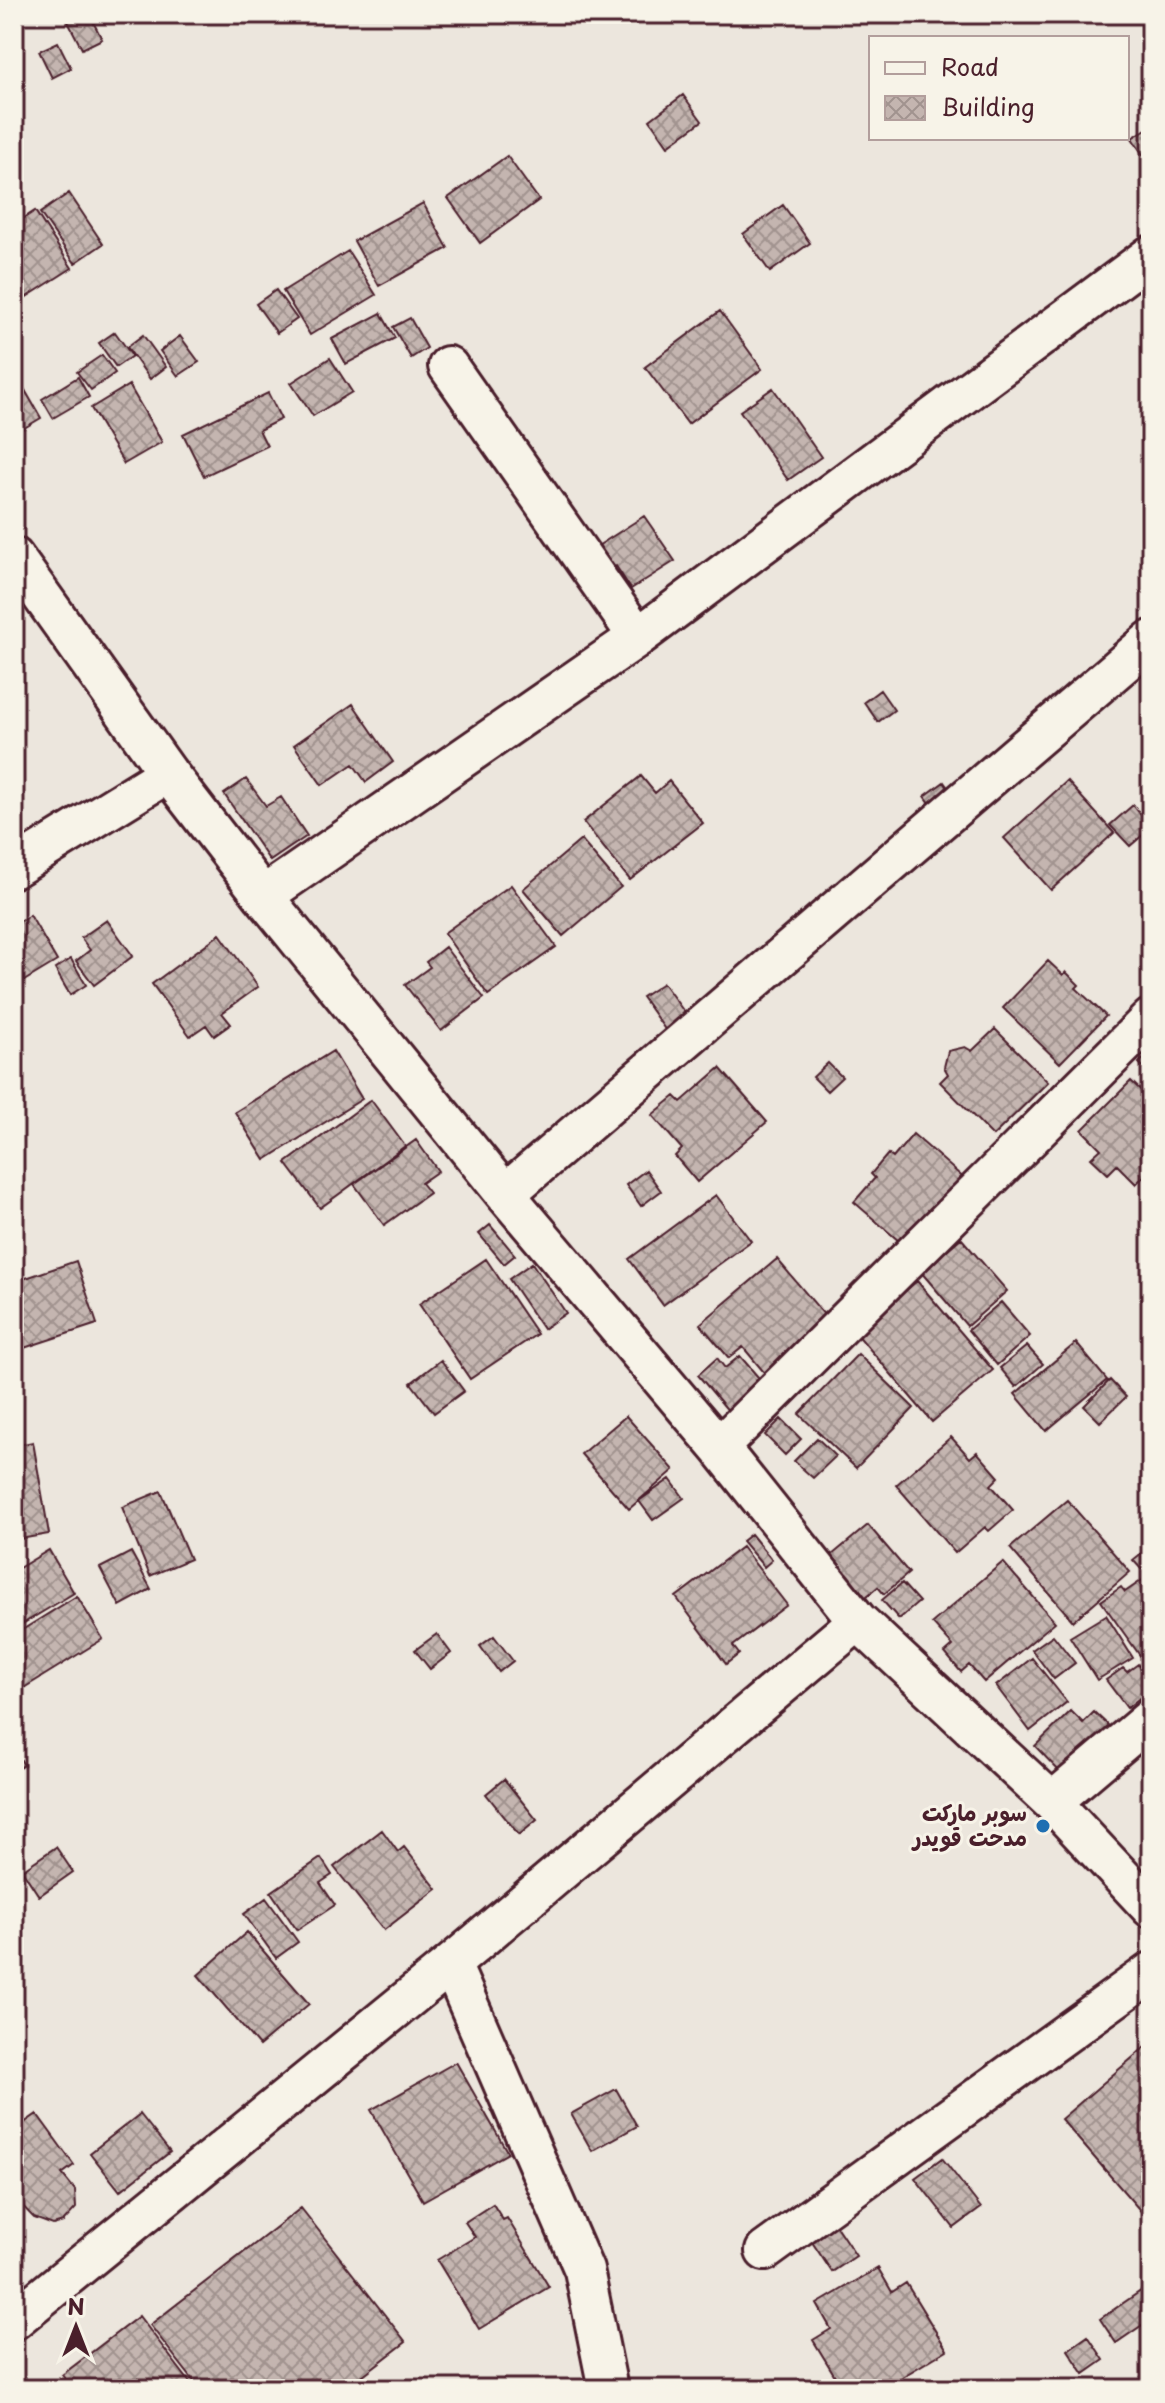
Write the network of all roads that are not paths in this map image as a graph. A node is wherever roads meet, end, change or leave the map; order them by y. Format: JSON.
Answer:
{"nodes":[{"id":1,"x":1151,"y":255,"type":"edge"},
{"id":2,"x":448,"y":366,"type":"dead end"},
{"id":3,"x":14,"y":557,"type":"edge"},
{"id":4,"x":638,"y":637,"type":"junction"},
{"id":5,"x":1151,"y":640,"type":"edge"},
{"id":6,"x":168,"y":773,"type":"junction"},
{"id":7,"x":14,"y":868,"type":"edge"},
{"id":8,"x":263,"y":896,"type":"junction"},
{"id":9,"x":1151,"y":1018,"type":"edge"},
{"id":10,"x":505,"y":1194,"type":"junction"},
{"id":11,"x":719,"y":1447,"type":"junction"},
{"id":12,"x":858,"y":1621,"type":"junction"},
{"id":13,"x":1151,"y":1718,"type":"edge"},
{"id":14,"x":1052,"y":1802,"type":"junction"},
{"id":15,"x":1151,"y":1908,"type":"edge"},
{"id":16,"x":451,"y":1964,"type":"junction"},
{"id":17,"x":1151,"y":1972,"type":"edge"},
{"id":18,"x":765,"y":2251,"type":"dead end"},
{"id":19,"x":14,"y":2320,"type":"edge"},
{"id":20,"x":608,"y":2389,"type":"edge"}],
"edges":[{"from":1,"to":4,"type":"street"},
{"from":2,"to":4,"type":"street"},
{"from":3,"to":6,"type":"street"},
{"from":4,"to":8,"type":"street"},
{"from":5,"to":10,"type":"street"},
{"from":6,"to":7,"type":"street"},
{"from":6,"to":8,"type":"street"},
{"from":8,"to":10,"type":"street"},
{"from":9,"to":11,"type":"street"},
{"from":10,"to":11,"type":"street"},
{"from":11,"to":12,"type":"street"},
{"from":12,"to":14,"type":"street"},
{"from":12,"to":16,"type":"street"},
{"from":13,"to":14,"type":"street"},
{"from":14,"to":15,"type":"street"},
{"from":16,"to":19,"type":"street"},
{"from":16,"to":20,"type":"street"},
{"from":17,"to":18,"type":"street"}]}
